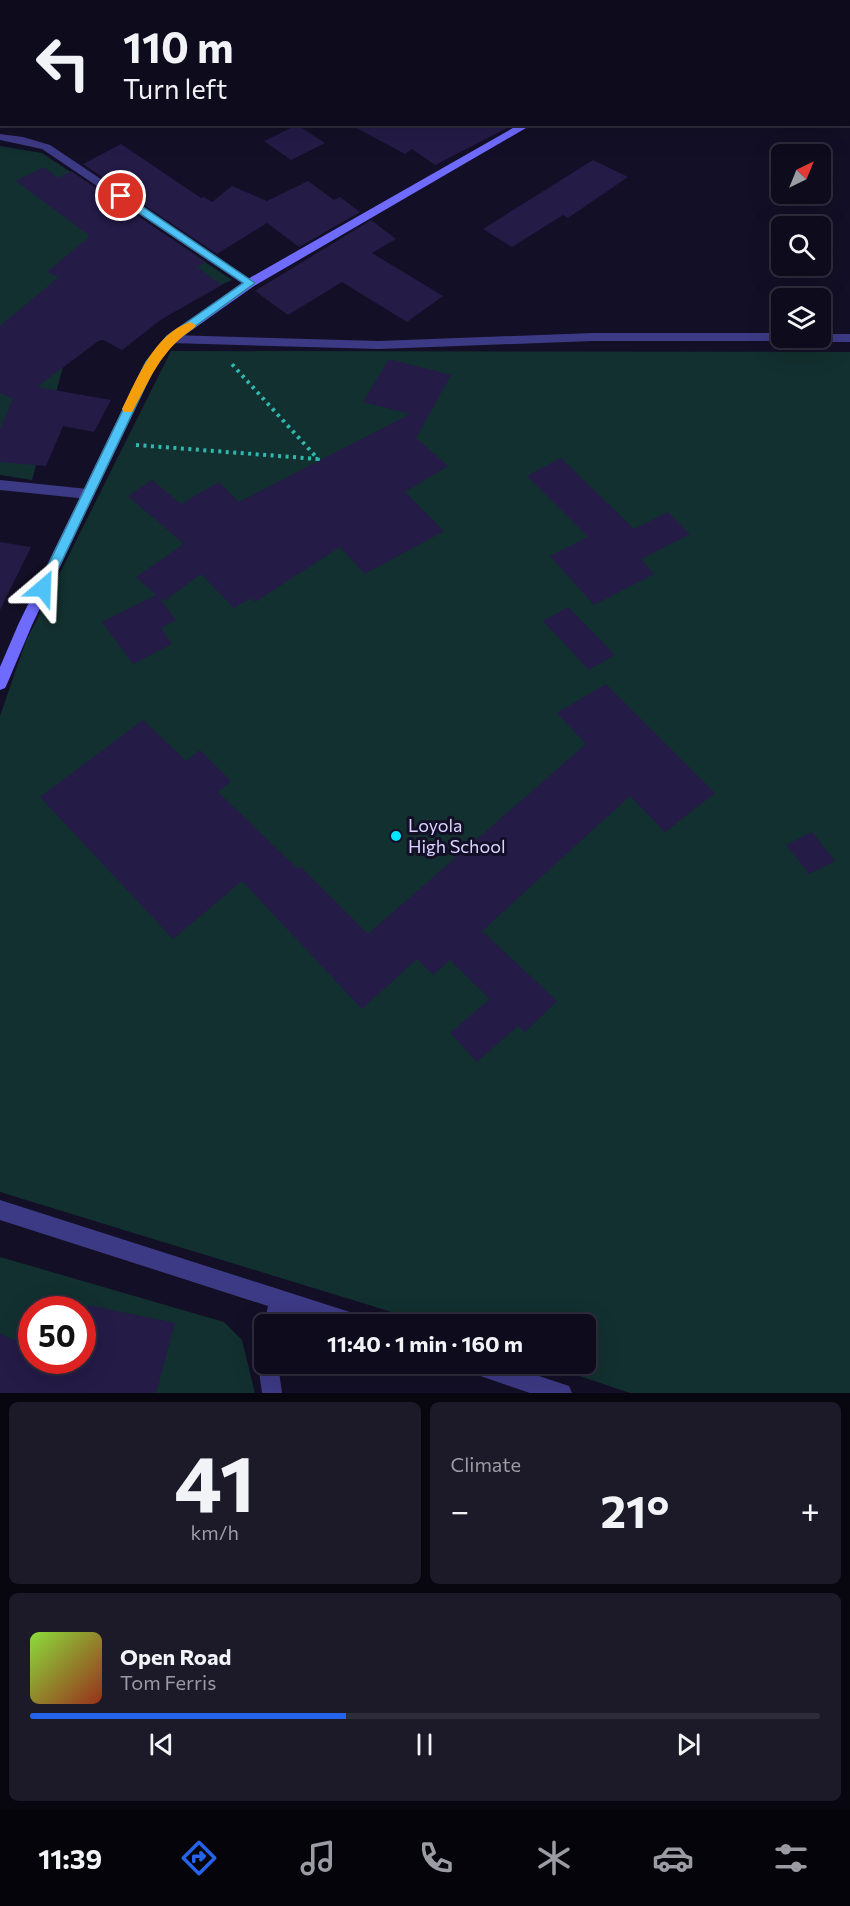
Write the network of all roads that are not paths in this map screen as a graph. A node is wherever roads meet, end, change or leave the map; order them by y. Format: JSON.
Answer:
{"nodes":[{"id":1,"x":525,"y":126,"type":"edge"},
{"id":2,"x":0,"y":137,"type":"edge"},
{"id":3,"x":250,"y":283,"type":"junction"},
{"id":4,"x":771,"y":337,"type":"edge"},
{"id":5,"x":831,"y":338,"type":"edge"},
{"id":6,"x":850,"y":338,"type":"edge"},
{"id":7,"x":171,"y":339,"type":"junction"},
{"id":8,"x":0,"y":485,"type":"edge"},
{"id":9,"x":88,"y":494,"type":"junction"},
{"id":10,"x":0,"y":684,"type":"edge"},
{"id":11,"x":0,"y":1210,"type":"edge"},
{"id":12,"x":279,"y":1299,"type":"junction"},
{"id":13,"x":276,"y":1314,"type":"edge"},
{"id":14,"x":325,"y":1314,"type":"edge"},
{"id":15,"x":269,"y":1374,"type":"edge"},
{"id":16,"x":504,"y":1374,"type":"edge"},
{"id":17,"x":272,"y":1393,"type":"edge"},
{"id":18,"x":562,"y":1393,"type":"edge"}],
"edges":[{"from":1,"to":3,"type":"main road"},
{"from":2,"to":3,"type":"street"},
{"from":3,"to":7,"type":"main road"},
{"from":4,"to":7,"type":"street"},
{"from":5,"to":6,"type":"street"},
{"from":7,"to":9,"type":"main road"},
{"from":8,"to":9,"type":"street"},
{"from":9,"to":10,"type":"main road"},
{"from":11,"to":12,"type":"street"},
{"from":12,"to":13,"type":"street"},
{"from":12,"to":14,"type":"street"},
{"from":15,"to":17,"type":"street"},
{"from":16,"to":18,"type":"street"}]}
